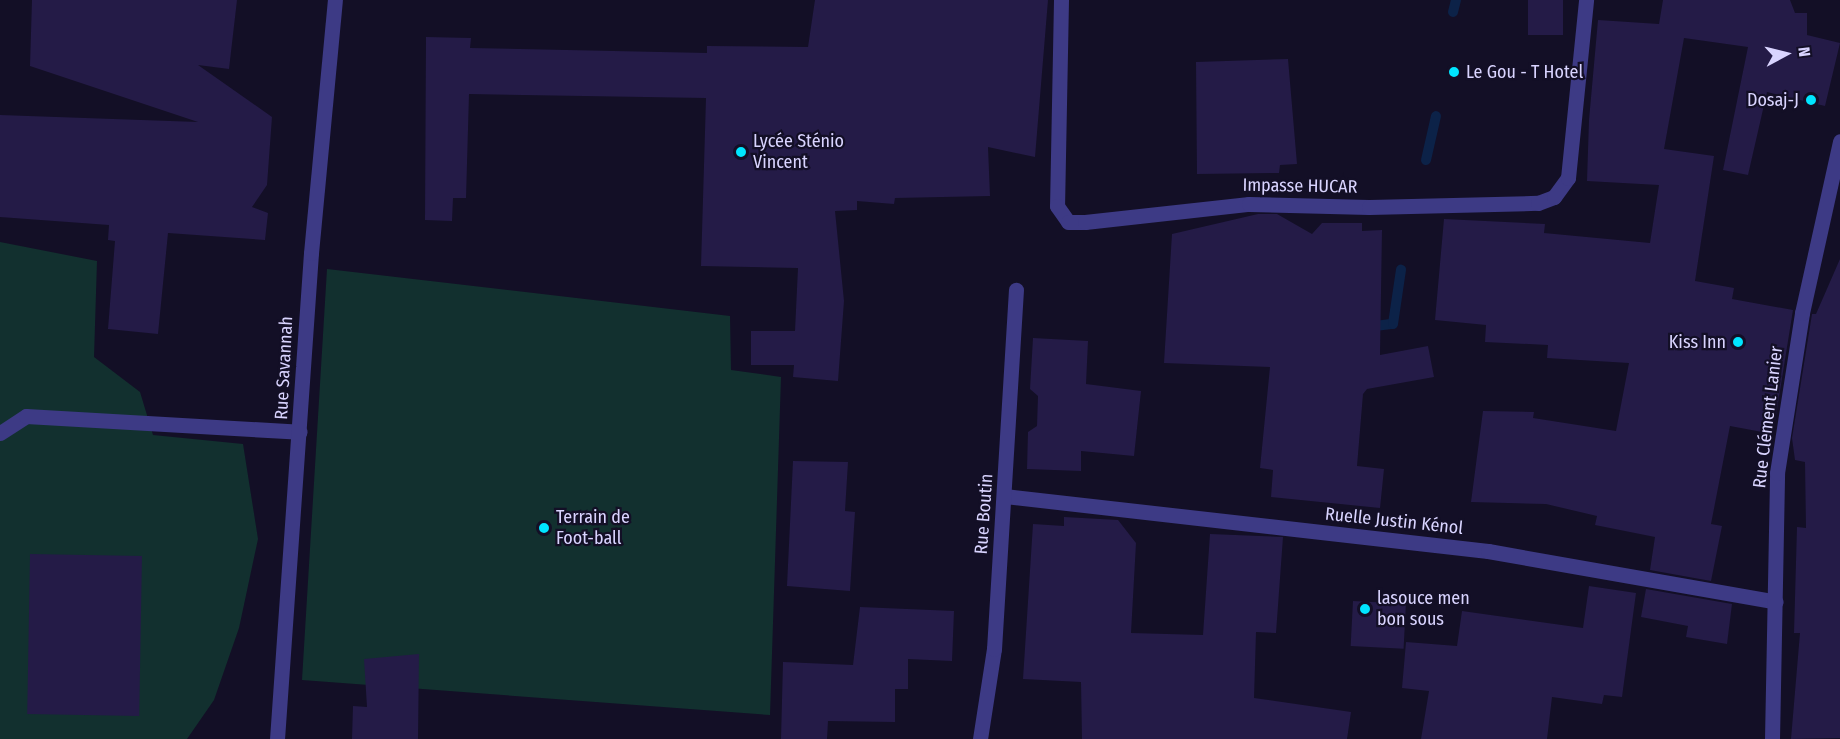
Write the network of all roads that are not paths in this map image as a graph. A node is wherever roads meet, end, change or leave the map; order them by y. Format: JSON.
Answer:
{"nodes":[{"id":1,"x":335,"y":0,"type":"edge"},
{"id":2,"x":1061,"y":0,"type":"edge"},
{"id":3,"x":1586,"y":0,"type":"edge"},
{"id":4,"x":1840,"y":141,"type":"edge"},
{"id":5,"x":1016,"y":291,"type":"dead end"},
{"id":6,"x":300,"y":432,"type":"junction"},
{"id":7,"x":0,"y":433,"type":"edge"},
{"id":8,"x":1005,"y":496,"type":"junction"},
{"id":9,"x":1776,"y":602,"type":"junction"},
{"id":10,"x":276,"y":739,"type":"edge"},
{"id":11,"x":980,"y":739,"type":"edge"},
{"id":12,"x":1772,"y":739,"type":"edge"}],
"edges":[{"from":1,"to":6,"type":"street","name":"Rue Savannah"},
{"from":2,"to":3,"type":"street","name":"Impasse HUCAR"},
{"from":4,"to":9,"type":"street","name":"Rue Clément Lanier"},
{"from":5,"to":8,"type":"street","name":"Rue Boutin"},
{"from":6,"to":7,"type":"street"},
{"from":6,"to":10,"type":"street","name":"Rue Savannah"},
{"from":8,"to":9,"type":"street","name":"Ruelle Justin Kénol"},
{"from":8,"to":11,"type":"street","name":"Rue Boutin"},
{"from":9,"to":12,"type":"street","name":"Rue Clément Lanier"}]}
